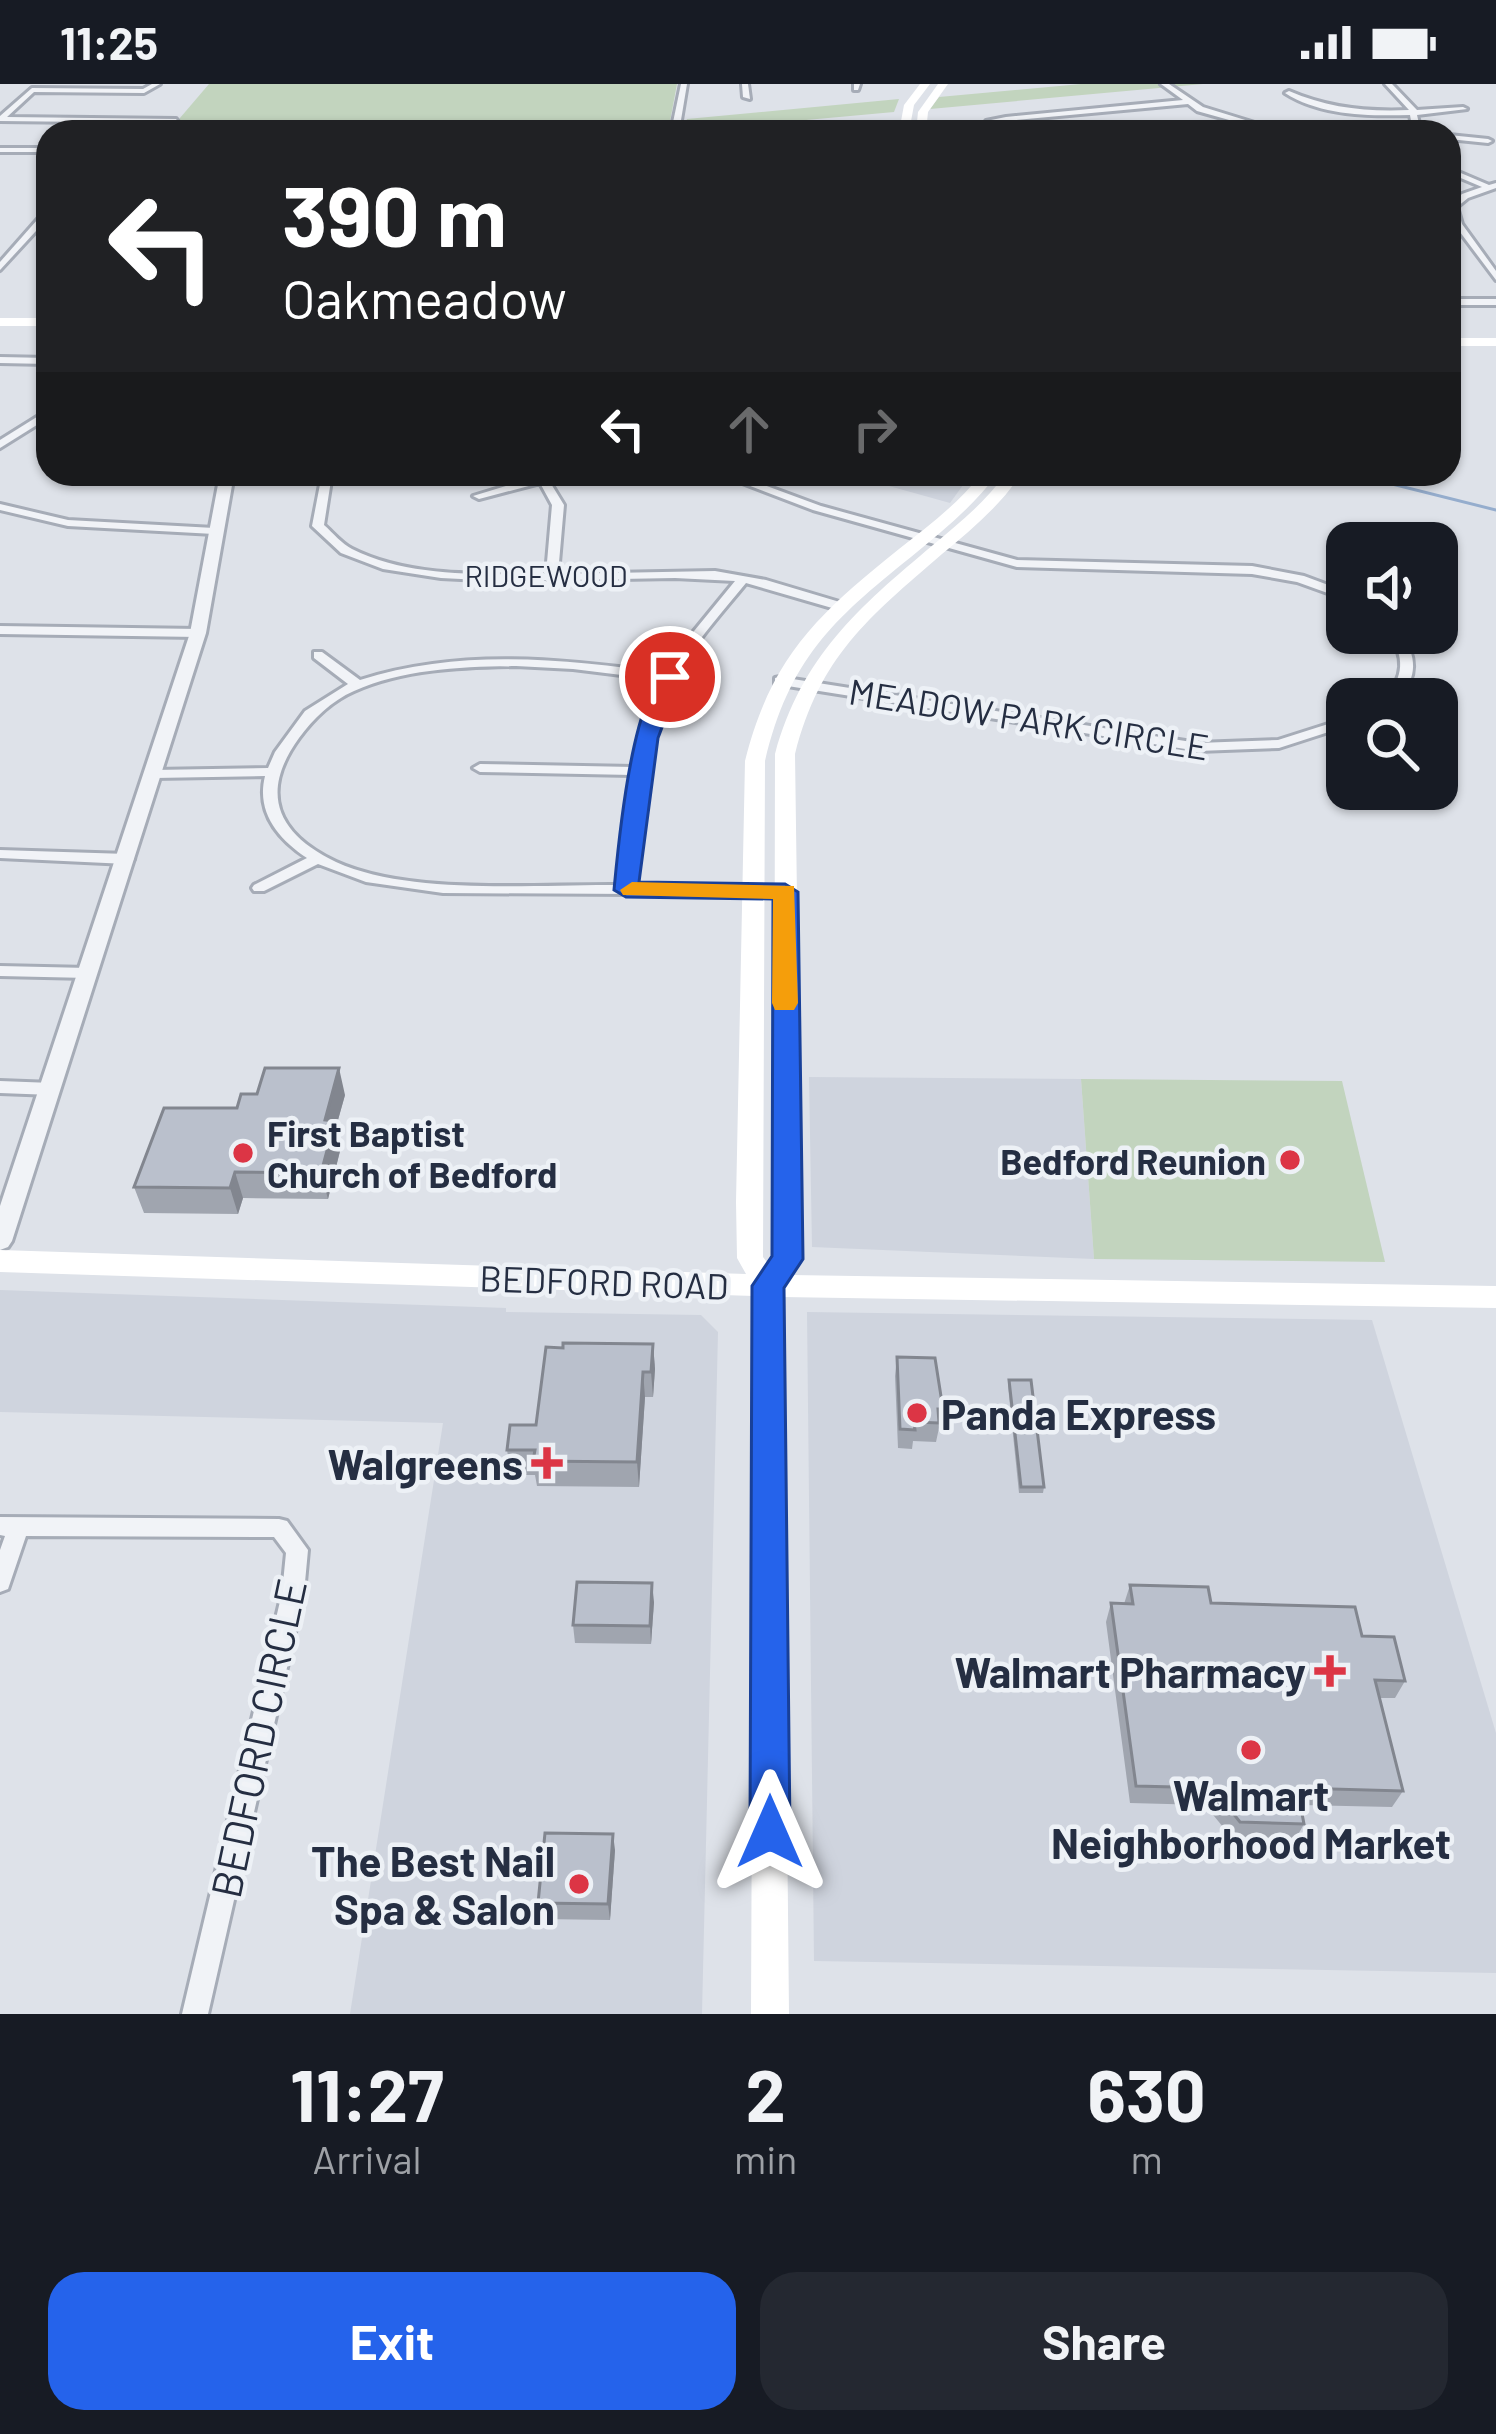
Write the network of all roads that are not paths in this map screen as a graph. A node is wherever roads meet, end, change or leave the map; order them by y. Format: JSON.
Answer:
{"nodes":[{"id":1,"x":157,"y":84,"type":"edge"},
{"id":2,"x":684,"y":84,"type":"edge"},
{"id":3,"x":745,"y":84,"type":"edge"},
{"id":4,"x":926,"y":84,"type":"edge"},
{"id":5,"x":943,"y":84,"type":"edge"},
{"id":6,"x":1164,"y":84,"type":"edge"},
{"id":7,"x":1388,"y":85,"type":"edge"},
{"id":8,"x":1289,"y":93,"type":"dead end"},
{"id":9,"x":747,"y":97,"type":"dead end"},
{"id":10,"x":1187,"y":102,"type":"junction"},
{"id":11,"x":1463,"y":109,"type":"dead end"},
{"id":12,"x":1413,"y":110,"type":"junction"},
{"id":13,"x":1,"y":119,"type":"edge"},
{"id":14,"x":88,"y":120,"type":"edge"},
{"id":15,"x":677,"y":120,"type":"edge"},
{"id":16,"x":906,"y":120,"type":"edge"},
{"id":17,"x":922,"y":120,"type":"edge"},
{"id":18,"x":999,"y":120,"type":"edge"},
{"id":19,"x":1231,"y":120,"type":"edge"},
{"id":20,"x":1415,"y":120,"type":"edge"},
{"id":21,"x":1461,"y":138,"type":"edge"},
{"id":22,"x":1488,"y":141,"type":"dead end"},
{"id":23,"x":0,"y":150,"type":"edge"},
{"id":24,"x":36,"y":150,"type":"edge"},
{"id":25,"x":1461,"y":174,"type":"edge"},
{"id":26,"x":1492,"y":186,"type":"edge"},
{"id":27,"x":1461,"y":202,"type":"edge"},
{"id":28,"x":36,"y":226,"type":"edge"},
{"id":29,"x":1461,"y":228,"type":"edge"},
{"id":30,"x":0,"y":249,"type":"edge"},
{"id":31,"x":16,"y":249,"type":"junction"},
{"id":32,"x":0,"y":267,"type":"edge"},
{"id":33,"x":1496,"y":277,"type":"edge"},
{"id":34,"x":1461,"y":302,"type":"edge"},
{"id":35,"x":1496,"y":302,"type":"edge"},
{"id":36,"x":0,"y":326,"type":"edge"},
{"id":37,"x":36,"y":326,"type":"edge"},
{"id":38,"x":1461,"y":331,"type":"edge"},
{"id":39,"x":1496,"y":331,"type":"edge"},
{"id":40,"x":1461,"y":342,"type":"edge"},
{"id":41,"x":1496,"y":342,"type":"edge"},
{"id":42,"x":0,"y":360,"type":"edge"},
{"id":43,"x":36,"y":361,"type":"edge"},
{"id":44,"x":36,"y":421,"type":"edge"},
{"id":45,"x":0,"y":446,"type":"edge"},
{"id":46,"x":224,"y":486,"type":"edge"},
{"id":47,"x":325,"y":486,"type":"edge"},
{"id":48,"x":510,"y":486,"type":"edge"},
{"id":49,"x":548,"y":486,"type":"edge"},
{"id":50,"x":754,"y":486,"type":"edge"},
{"id":51,"x":978,"y":486,"type":"edge"},
{"id":52,"x":1003,"y":486,"type":"edge"},
{"id":53,"x":479,"y":496,"type":"dead end"},
{"id":54,"x":0,"y":507,"type":"edge"},
{"id":55,"x":214,"y":531,"type":"junction"},
{"id":56,"x":923,"y":538,"type":"junction"},
{"id":57,"x":943,"y":545,"type":"junction"},
{"id":58,"x":552,"y":575,"type":"junction"},
{"id":59,"x":743,"y":579,"type":"junction"},
{"id":60,"x":1326,"y":588,"type":"edge"},
{"id":61,"x":839,"y":606,"type":"junction"},
{"id":62,"x":0,"y":630,"type":"edge"},
{"id":63,"x":198,"y":634,"type":"junction"},
{"id":64,"x":318,"y":655,"type":"dead end"},
{"id":65,"x":670,"y":677,"type":"junction"},
{"id":66,"x":780,"y":681,"type":"junction"},
{"id":67,"x":805,"y":685,"type":"junction"},
{"id":68,"x":359,"y":686,"type":"junction"},
{"id":69,"x":1326,"y":729,"type":"edge"},
{"id":70,"x":480,"y":768,"type":"dead end"},
{"id":71,"x":273,"y":772,"type":"junction"},
{"id":72,"x":640,"y":772,"type":"junction"},
{"id":73,"x":154,"y":774,"type":"junction"},
{"id":74,"x":0,"y":854,"type":"edge"},
{"id":75,"x":318,"y":858,"type":"junction"},
{"id":76,"x":127,"y":859,"type":"junction"},
{"id":77,"x":259,"y":888,"type":"dead end"},
{"id":78,"x":626,"y":890,"type":"junction"},
{"id":79,"x":755,"y":892,"type":"junction"},
{"id":80,"x":785,"y":892,"type":"junction"},
{"id":81,"x":0,"y":971,"type":"edge"},
{"id":82,"x":88,"y":973,"type":"junction"},
{"id":83,"x":0,"y":1087,"type":"edge"},
{"id":84,"x":52,"y":1089,"type":"junction"},
{"id":85,"x":0,"y":1241,"type":"edge"},
{"id":86,"x":0,"y":1261,"type":"edge"},
{"id":87,"x":768,"y":1286,"type":"junction"},
{"id":88,"x":1496,"y":1297,"type":"edge"},
{"id":89,"x":9,"y":1526,"type":"edge"},
{"id":90,"x":0,"y":1582,"type":"edge"},
{"id":91,"x":195,"y":2014,"type":"edge"},
{"id":92,"x":770,"y":2014,"type":"edge"}],
"edges":[{"from":1,"to":13,"type":"street"},
{"from":2,"to":15,"type":"street"},
{"from":3,"to":9,"type":"street"},
{"from":4,"to":16,"type":"main road"},
{"from":5,"to":17,"type":"main road"},
{"from":6,"to":10,"type":"street"},
{"from":7,"to":12,"type":"street"},
{"from":8,"to":12,"type":"street"},
{"from":10,"to":18,"type":"street"},
{"from":10,"to":19,"type":"street"},
{"from":11,"to":12,"type":"street"},
{"from":12,"to":20,"type":"street"},
{"from":13,"to":14,"type":"street"},
{"from":21,"to":22,"type":"street"},
{"from":23,"to":24,"type":"street"},
{"from":25,"to":26,"type":"street"},
{"from":26,"to":27,"type":"street"},
{"from":28,"to":31,"type":"street"},
{"from":29,"to":33,"type":"street"},
{"from":30,"to":31,"type":"street"},
{"from":31,"to":32,"type":"street"},
{"from":34,"to":35,"type":"street"},
{"from":36,"to":37,"type":"main road"},
{"from":38,"to":39,"type":"main road"},
{"from":40,"to":41,"type":"main road"},
{"from":42,"to":43,"type":"street"},
{"from":44,"to":45,"type":"street"},
{"from":46,"to":55,"type":"street"},
{"from":47,"to":58,"type":"street","name":"RIDGEWOOD"},
{"from":48,"to":53,"type":"street"},
{"from":49,"to":58,"type":"street"},
{"from":50,"to":56,"type":"street"},
{"from":51,"to":56,"type":"main road"},
{"from":52,"to":57,"type":"main road"},
{"from":54,"to":55,"type":"street"},
{"from":55,"to":63,"type":"street"},
{"from":56,"to":57,"type":"street"},
{"from":56,"to":61,"type":"main road"},
{"from":57,"to":60,"type":"street"},
{"from":57,"to":67,"type":"main road"},
{"from":58,"to":59,"type":"street","name":"RIDGEWOOD"},
{"from":59,"to":61,"type":"street","name":"RIDGEWOOD"},
{"from":59,"to":65,"type":"street"},
{"from":61,"to":66,"type":"main road"},
{"from":62,"to":63,"type":"street"},
{"from":63,"to":73,"type":"street"},
{"from":64,"to":68,"type":"street"},
{"from":65,"to":68,"type":"street"},
{"from":65,"to":72,"type":"street"},
{"from":66,"to":67,"type":"street","name":"MEADOW PARK CIRCLE"},
{"from":66,"to":79,"type":"main road"},
{"from":67,"to":69,"type":"street","name":"MEADOW PARK CIRCLE"},
{"from":67,"to":80,"type":"main road"},
{"from":68,"to":71,"type":"street"},
{"from":70,"to":72,"type":"street"},
{"from":71,"to":73,"type":"street"},
{"from":71,"to":75,"type":"street"},
{"from":72,"to":78,"type":"street"},
{"from":73,"to":76,"type":"street"},
{"from":74,"to":76,"type":"street"},
{"from":75,"to":77,"type":"street"},
{"from":75,"to":78,"type":"street"},
{"from":76,"to":82,"type":"street"},
{"from":78,"to":79,"type":"street"},
{"from":79,"to":80,"type":"street"},
{"from":79,"to":87,"type":"main road"},
{"from":80,"to":87,"type":"main road"},
{"from":81,"to":82,"type":"street"},
{"from":82,"to":84,"type":"street"},
{"from":83,"to":84,"type":"street"},
{"from":84,"to":85,"type":"street"},
{"from":86,"to":87,"type":"main road","name":"BEDFORD ROAD"},
{"from":87,"to":88,"type":"main road","name":"BEDFORD ROAD"},
{"from":87,"to":92,"type":"main road"},
{"from":89,"to":90,"type":"street"},
{"from":89,"to":91,"type":"street","name":"BEDFORD CIRCLE"}]}
